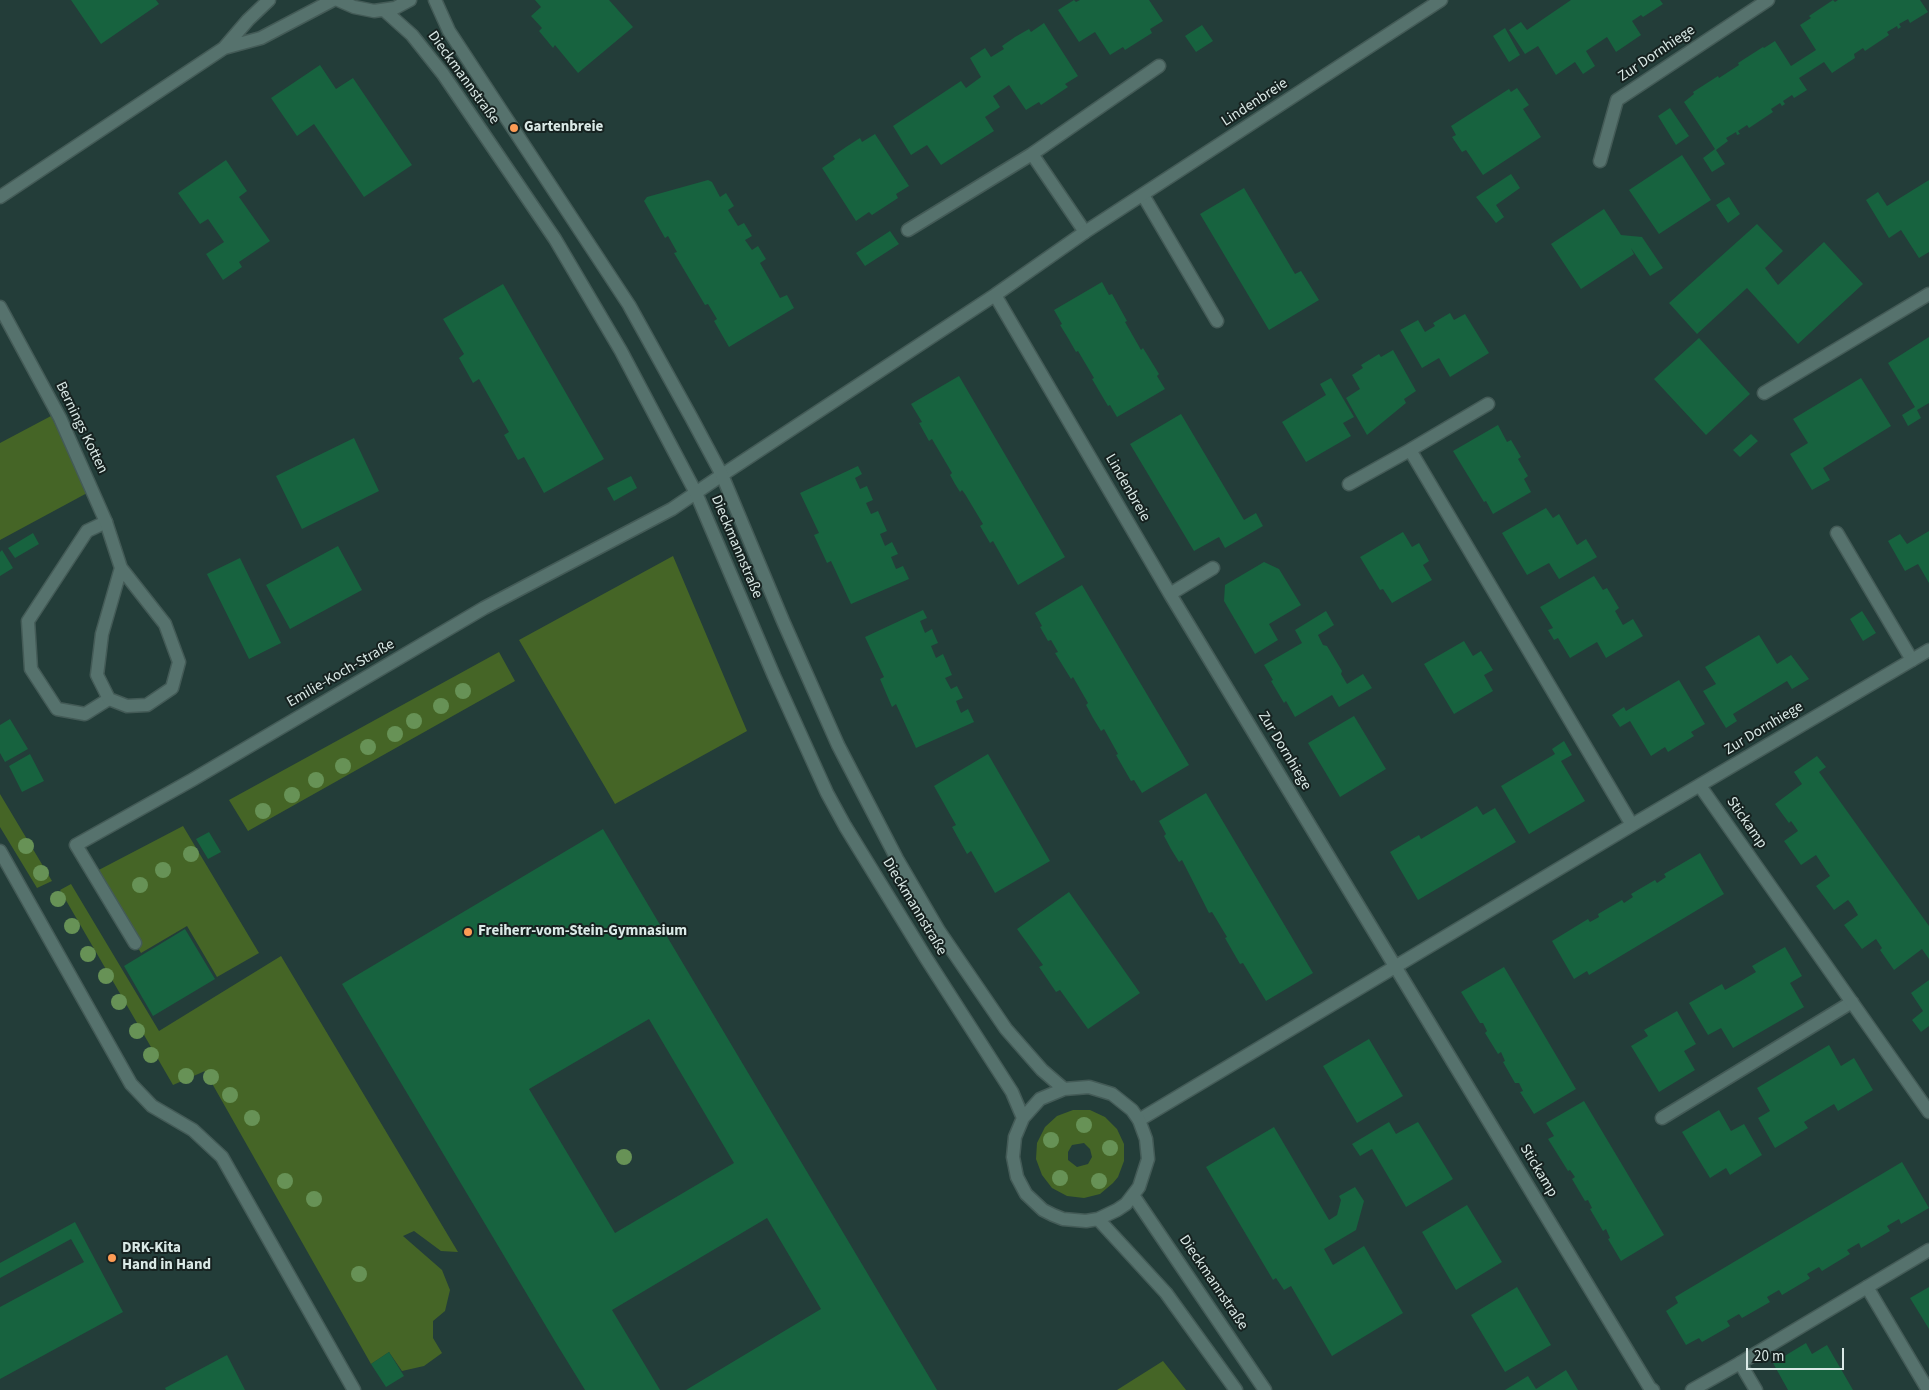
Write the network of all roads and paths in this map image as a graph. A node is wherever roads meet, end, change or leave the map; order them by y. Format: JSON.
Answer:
{"nodes":[{"id":1,"x":269,"y":0,"type":"edge"},
{"id":2,"x":333,"y":0,"type":"edge"},
{"id":3,"x":338,"y":0,"type":"edge"},
{"id":4,"x":410,"y":0,"type":"edge"},
{"id":5,"x":435,"y":0,"type":"edge"},
{"id":6,"x":1441,"y":0,"type":"edge"},
{"id":7,"x":1768,"y":0,"type":"edge"},
{"id":8,"x":384,"y":10,"type":"junction"},
{"id":9,"x":224,"y":48,"type":"junction"},
{"id":10,"x":1159,"y":66,"type":"dead end"},
{"id":11,"x":1032,"y":154,"type":"junction"},
{"id":12,"x":1600,"y":161,"type":"dead end"},
{"id":13,"x":1143,"y":195,"type":"junction"},
{"id":14,"x":0,"y":197,"type":"edge"},
{"id":15,"x":908,"y":230,"type":"dead end"},
{"id":16,"x":1085,"y":232,"type":"junction"},
{"id":17,"x":1929,"y":294,"type":"edge"},
{"id":18,"x":995,"y":295,"type":"junction"},
{"id":19,"x":0,"y":308,"type":"edge"},
{"id":20,"x":1217,"y":321,"type":"dead end"},
{"id":21,"x":1764,"y":393,"type":"dead end"},
{"id":22,"x":1488,"y":404,"type":"dead end"},
{"id":23,"x":1410,"y":450,"type":"junction"},
{"id":24,"x":722,"y":475,"type":"junction"},
{"id":25,"x":1349,"y":484,"type":"dead end"},
{"id":26,"x":696,"y":493,"type":"junction"},
{"id":27,"x":106,"y":522,"type":"junction"},
{"id":28,"x":1837,"y":533,"type":"dead end"},
{"id":29,"x":121,"y":568,"type":"junction"},
{"id":30,"x":1213,"y":568,"type":"dead end"},
{"id":31,"x":1170,"y":594,"type":"junction"},
{"id":32,"x":1929,"y":650,"type":"edge"},
{"id":33,"x":1912,"y":660,"type":"junction"},
{"id":34,"x":110,"y":698,"type":"junction"},
{"id":35,"x":1700,"y":786,"type":"junction"},
{"id":36,"x":1632,"y":825,"type":"junction"},
{"id":37,"x":0,"y":851,"type":"edge"},
{"id":38,"x":135,"y":943,"type":"dead end"},
{"id":39,"x":1396,"y":967,"type":"junction"},
{"id":40,"x":1852,"y":1002,"type":"junction"},
{"id":41,"x":1064,"y":1088,"type":"junction"},
{"id":42,"x":1929,"y":1112,"type":"edge"},
{"id":43,"x":1023,"y":1118,"type":"junction"},
{"id":44,"x":1662,"y":1118,"type":"dead end"},
{"id":45,"x":1139,"y":1120,"type":"junction"},
{"id":46,"x":1133,"y":1196,"type":"junction"},
{"id":47,"x":1098,"y":1219,"type":"junction"},
{"id":48,"x":1929,"y":1250,"type":"edge"},
{"id":49,"x":1867,"y":1287,"type":"junction"},
{"id":50,"x":1740,"y":1363,"type":"junction"},
{"id":51,"x":354,"y":1390,"type":"edge"},
{"id":52,"x":1236,"y":1390,"type":"edge"},
{"id":53,"x":1265,"y":1390,"type":"edge"},
{"id":54,"x":1653,"y":1390,"type":"edge"},
{"id":55,"x":1692,"y":1390,"type":"edge"},
{"id":56,"x":1756,"y":1390,"type":"edge"},
{"id":57,"x":1928,"y":1390,"type":"edge"}],
"edges":[{"from":1,"to":9,"type":"street"},
{"from":2,"to":9,"type":"street"},
{"from":3,"to":8,"type":"street"},
{"from":4,"to":8,"type":"street"},
{"from":5,"to":24,"type":"street","name":"Dieckmannstraße"},
{"from":6,"to":13,"type":"street","name":"Lindenbreie"},
{"from":7,"to":12,"type":"street","name":"Zur Dornhiege"},
{"from":8,"to":26,"type":"street","name":"Dieckmannstraße"},
{"from":9,"to":14,"type":"street"},
{"from":10,"to":11,"type":"street"},
{"from":11,"to":15,"type":"street"},
{"from":11,"to":16,"type":"street"},
{"from":13,"to":16,"type":"street","name":"Lindenbreie"},
{"from":13,"to":20,"type":"street"},
{"from":16,"to":18,"type":"street","name":"Lindenbreie"},
{"from":17,"to":21,"type":"street"},
{"from":18,"to":24,"type":"street","name":"Lindenbreie"},
{"from":18,"to":31,"type":"street","name":"Lindenbreie"},
{"from":19,"to":27,"type":"street","name":"Bernings Kotten"},
{"from":22,"to":23,"type":"street"},
{"from":23,"to":25,"type":"street"},
{"from":23,"to":36,"type":"street"},
{"from":24,"to":26,"type":"street","name":"Emilie-Koch-Straße"},
{"from":24,"to":41,"type":"street","name":"Dieckmannstraße"},
{"from":26,"to":38,"type":"street","name":"Emilie-Koch-Straße"},
{"from":26,"to":43,"type":"street","name":"Dieckmannstraße"},
{"from":27,"to":29,"type":"street","name":"Bernings Kotten"},
{"from":27,"to":34,"type":"street"},
{"from":28,"to":33,"type":"street"},
{"from":29,"to":34,"type":"street"},
{"from":29,"to":34,"type":"street","name":"Bernings Kotten"},
{"from":30,"to":31,"type":"street"},
{"from":31,"to":39,"type":"street","name":"Zur Dornhiege"},
{"from":32,"to":33,"type":"street","name":"Zur Dornhiege"},
{"from":33,"to":35,"type":"street","name":"Zur Dornhiege"},
{"from":35,"to":36,"type":"street","name":"Zur Dornhiege"},
{"from":35,"to":40,"type":"street","name":"Stickamp"},
{"from":36,"to":39,"type":"street","name":"Zur Dornhiege"},
{"from":37,"to":51,"type":"street"},
{"from":39,"to":45,"type":"street","name":"Zur Dornhiege"},
{"from":39,"to":54,"type":"street","name":"Stickamp"},
{"from":40,"to":42,"type":"street","name":"Stickamp"},
{"from":40,"to":44,"type":"street"},
{"from":41,"to":43,"type":"street"},
{"from":41,"to":45,"type":"street"},
{"from":43,"to":47,"type":"street"},
{"from":45,"to":46,"type":"street"},
{"from":46,"to":47,"type":"street"},
{"from":46,"to":53,"type":"street","name":"Dieckmannstraße"},
{"from":47,"to":52,"type":"street"},
{"from":48,"to":49,"type":"street"},
{"from":49,"to":50,"type":"street"},
{"from":49,"to":57,"type":"street"},
{"from":50,"to":55,"type":"street"},
{"from":50,"to":56,"type":"street"}]}
